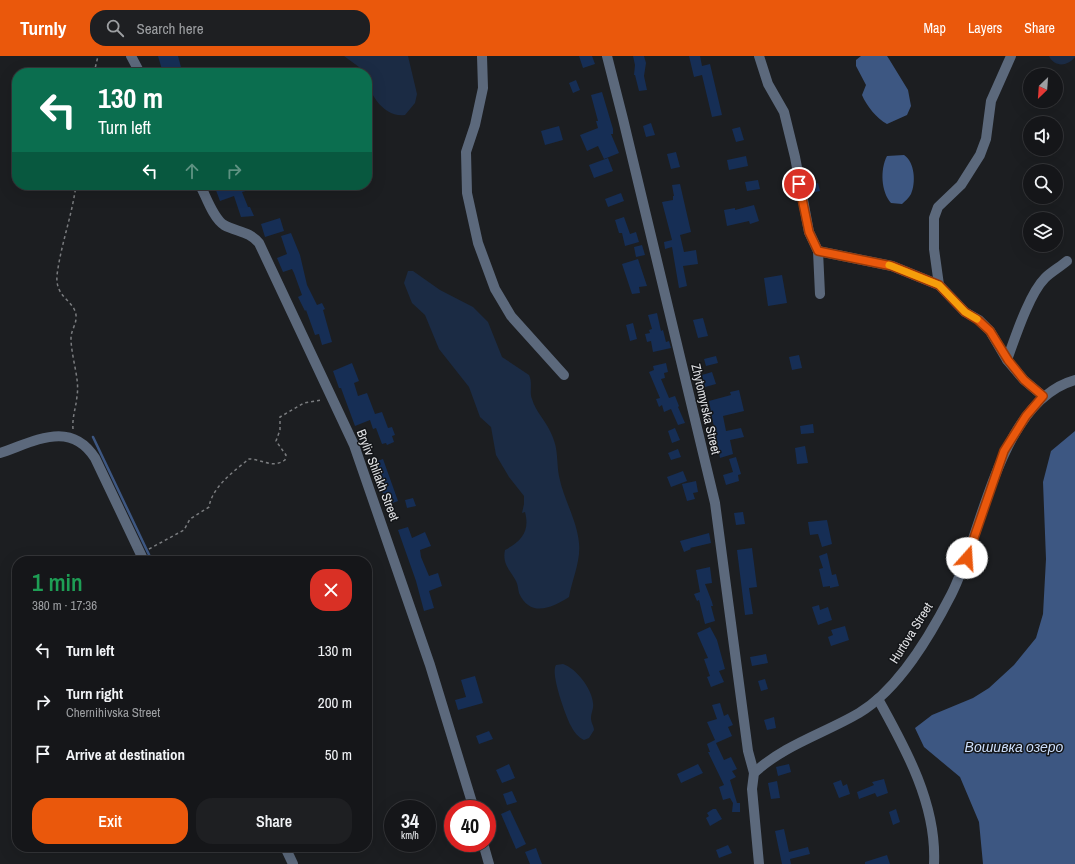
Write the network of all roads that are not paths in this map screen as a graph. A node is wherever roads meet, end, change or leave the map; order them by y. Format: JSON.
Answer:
{"nodes":[{"id":1,"x":131,"y":56,"type":"edge"},
{"id":2,"x":482,"y":56,"type":"edge"},
{"id":3,"x":607,"y":56,"type":"edge"},
{"id":4,"x":759,"y":56,"type":"edge"},
{"id":5,"x":1011,"y":56,"type":"edge"},
{"id":6,"x":137,"y":68,"type":"edge"},
{"id":7,"x":203,"y":190,"type":"edge"},
{"id":8,"x":818,"y":251,"type":"junction"},
{"id":9,"x":1067,"y":261,"type":"dead end"},
{"id":10,"x":939,"y":285,"type":"junction"},
{"id":11,"x":820,"y":294,"type":"dead end"},
{"id":12,"x":1008,"y":360,"type":"junction"},
{"id":13,"x":564,"y":376,"type":"dead end"},
{"id":14,"x":1075,"y":380,"type":"edge"},
{"id":15,"x":1043,"y":396,"type":"junction"},
{"id":16,"x":0,"y":454,"type":"edge"},
{"id":17,"x":142,"y":556,"type":"edge"},
{"id":18,"x":878,"y":699,"type":"junction"},
{"id":19,"x":754,"y":773,"type":"junction"},
{"id":20,"x":471,"y":800,"type":"edge"},
{"id":21,"x":287,"y":852,"type":"edge"},
{"id":22,"x":486,"y":852,"type":"edge"},
{"id":23,"x":293,"y":864,"type":"edge"},
{"id":24,"x":489,"y":864,"type":"edge"},
{"id":25,"x":759,"y":864,"type":"edge"},
{"id":26,"x":934,"y":864,"type":"edge"}],
"edges":[{"from":1,"to":6,"type":"street"},
{"from":2,"to":13,"type":"street"},
{"from":3,"to":19,"type":"street","name":"Zhytomyrska Street"},
{"from":4,"to":8,"type":"street"},
{"from":5,"to":10,"type":"street"},
{"from":7,"to":20,"type":"street","name":"Bryliv Shliakh Street"},
{"from":8,"to":10,"type":"street"},
{"from":8,"to":11,"type":"street"},
{"from":9,"to":12,"type":"street"},
{"from":10,"to":12,"type":"street"},
{"from":12,"to":15,"type":"street"},
{"from":14,"to":15,"type":"street","name":"Hurtova Street"},
{"from":15,"to":18,"type":"street","name":"Hurtova Street"},
{"from":16,"to":17,"type":"street"},
{"from":18,"to":19,"type":"street","name":"Hurtova Street"},
{"from":18,"to":26,"type":"street"},
{"from":19,"to":25,"type":"street"},
{"from":21,"to":23,"type":"street"},
{"from":22,"to":24,"type":"street"}]}
